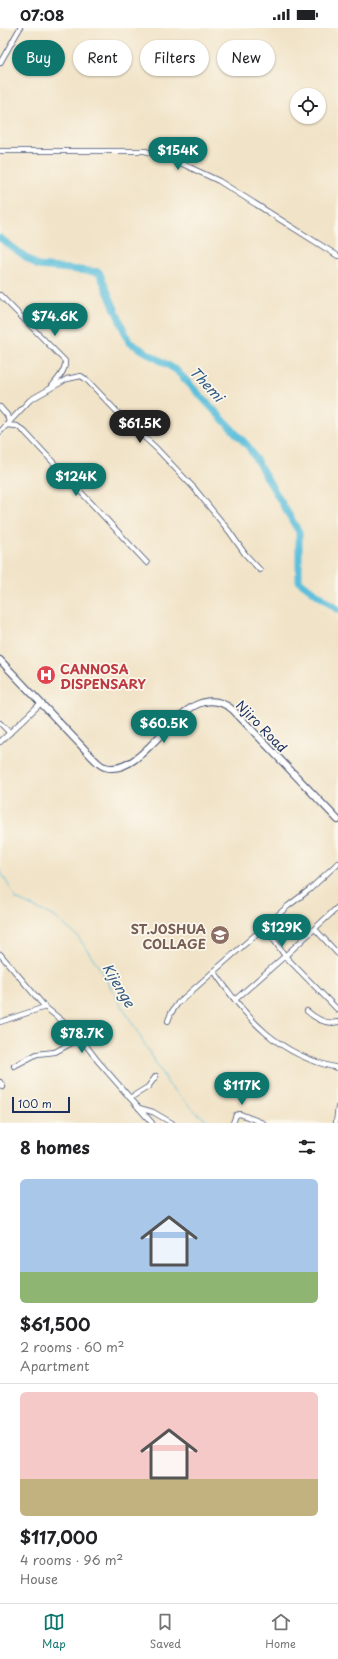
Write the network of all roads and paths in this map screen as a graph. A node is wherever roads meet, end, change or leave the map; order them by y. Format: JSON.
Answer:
{"nodes":[{"id":1,"x":20,"y":28,"type":"edge"},
{"id":2,"x":0,"y":63,"type":"edge"},
{"id":3,"x":0,"y":151,"type":"edge"},
{"id":4,"x":338,"y":256,"type":"edge"},
{"id":5,"x":0,"y":295,"type":"edge"},
{"id":6,"x":50,"y":389,"type":"junction"},
{"id":7,"x":0,"y":407,"type":"edge"},
{"id":8,"x":7,"y":424,"type":"junction"},
{"id":9,"x":0,"y":432,"type":"edge"},
{"id":10,"x":147,"y":563,"type":"dead end"},
{"id":11,"x":260,"y":570,"type":"dead end"},
{"id":12,"x":0,"y":660,"type":"edge"},
{"id":13,"x":41,"y":703,"type":"junction"},
{"id":14,"x":0,"y":723,"type":"edge"},
{"id":15,"x":10,"y":733,"type":"junction"},
{"id":16,"x":0,"y":742,"type":"edge"},
{"id":17,"x":338,"y":820,"type":"edge"},
{"id":18,"x":338,"y":863,"type":"edge"},
{"id":19,"x":338,"y":907,"type":"edge"},
{"id":20,"x":265,"y":927,"type":"junction"},
{"id":21,"x":315,"y":929,"type":"junction"},
{"id":22,"x":0,"y":954,"type":"edge"},
{"id":23,"x":338,"y":954,"type":"edge"},
{"id":24,"x":286,"y":956,"type":"junction"},
{"id":25,"x":214,"y":971,"type":"junction"},
{"id":26,"x":236,"y":999,"type":"junction"},
{"id":27,"x":45,"y":1007,"type":"junction"},
{"id":28,"x":338,"y":1010,"type":"edge"},
{"id":29,"x":307,"y":1011,"type":"dead end"},
{"id":30,"x":168,"y":1021,"type":"dead end"},
{"id":31,"x":0,"y":1022,"type":"edge"},
{"id":32,"x":338,"y":1022,"type":"edge"},
{"id":33,"x":81,"y":1038,"type":"junction"},
{"id":34,"x":14,"y":1066,"type":"dead end"},
{"id":35,"x":338,"y":1068,"type":"edge"},
{"id":36,"x":156,"y":1076,"type":"dead end"},
{"id":37,"x":0,"y":1082,"type":"edge"},
{"id":38,"x":3,"y":1087,"type":"dead end"},
{"id":39,"x":130,"y":1098,"type":"junction"},
{"id":40,"x":338,"y":1107,"type":"edge"},
{"id":41,"x":139,"y":1108,"type":"junction"},
{"id":42,"x":337,"y":1118,"type":"edge"},
{"id":43,"x":152,"y":1123,"type":"edge"},
{"id":44,"x":172,"y":1123,"type":"edge"},
{"id":45,"x":233,"y":1123,"type":"edge"},
{"id":46,"x":264,"y":1123,"type":"edge"},
{"id":47,"x":336,"y":1123,"type":"edge"}],
"edges":[{"from":1,"to":2,"type":"street"},
{"from":3,"to":4,"type":"street"},
{"from":5,"to":6,"type":"street"},
{"from":6,"to":8,"type":"street"},
{"from":6,"to":11,"type":"street"},
{"from":7,"to":8,"type":"street"},
{"from":8,"to":9,"type":"street"},
{"from":8,"to":10,"type":"street"},
{"from":12,"to":13,"type":"street","name":"Njiro Road"},
{"from":13,"to":15,"type":"street"},
{"from":13,"to":17,"type":"street","name":"Njiro Road"},
{"from":14,"to":15,"type":"street"},
{"from":15,"to":16,"type":"street"},
{"from":18,"to":20,"type":"street"},
{"from":19,"to":21,"type":"street"},
{"from":20,"to":24,"type":"street"},
{"from":20,"to":25,"type":"street"},
{"from":21,"to":23,"type":"street"},
{"from":21,"to":24,"type":"street"},
{"from":22,"to":27,"type":"street"},
{"from":24,"to":26,"type":"street"},
{"from":24,"to":28,"type":"street"},
{"from":25,"to":26,"type":"street"},
{"from":25,"to":30,"type":"street"},
{"from":26,"to":35,"type":"street"},
{"from":27,"to":31,"type":"street"},
{"from":27,"to":33,"type":"street"},
{"from":29,"to":32,"type":"street"},
{"from":33,"to":34,"type":"street"},
{"from":33,"to":39,"type":"street"},
{"from":36,"to":39,"type":"street"},
{"from":37,"to":38,"type":"street"},
{"from":39,"to":41,"type":"street"},
{"from":40,"to":42,"type":"street"},
{"from":41,"to":43,"type":"street"},
{"from":41,"to":44,"type":"street"},
{"from":42,"to":47,"type":"street"},
{"from":45,"to":46,"type":"street"}]}
